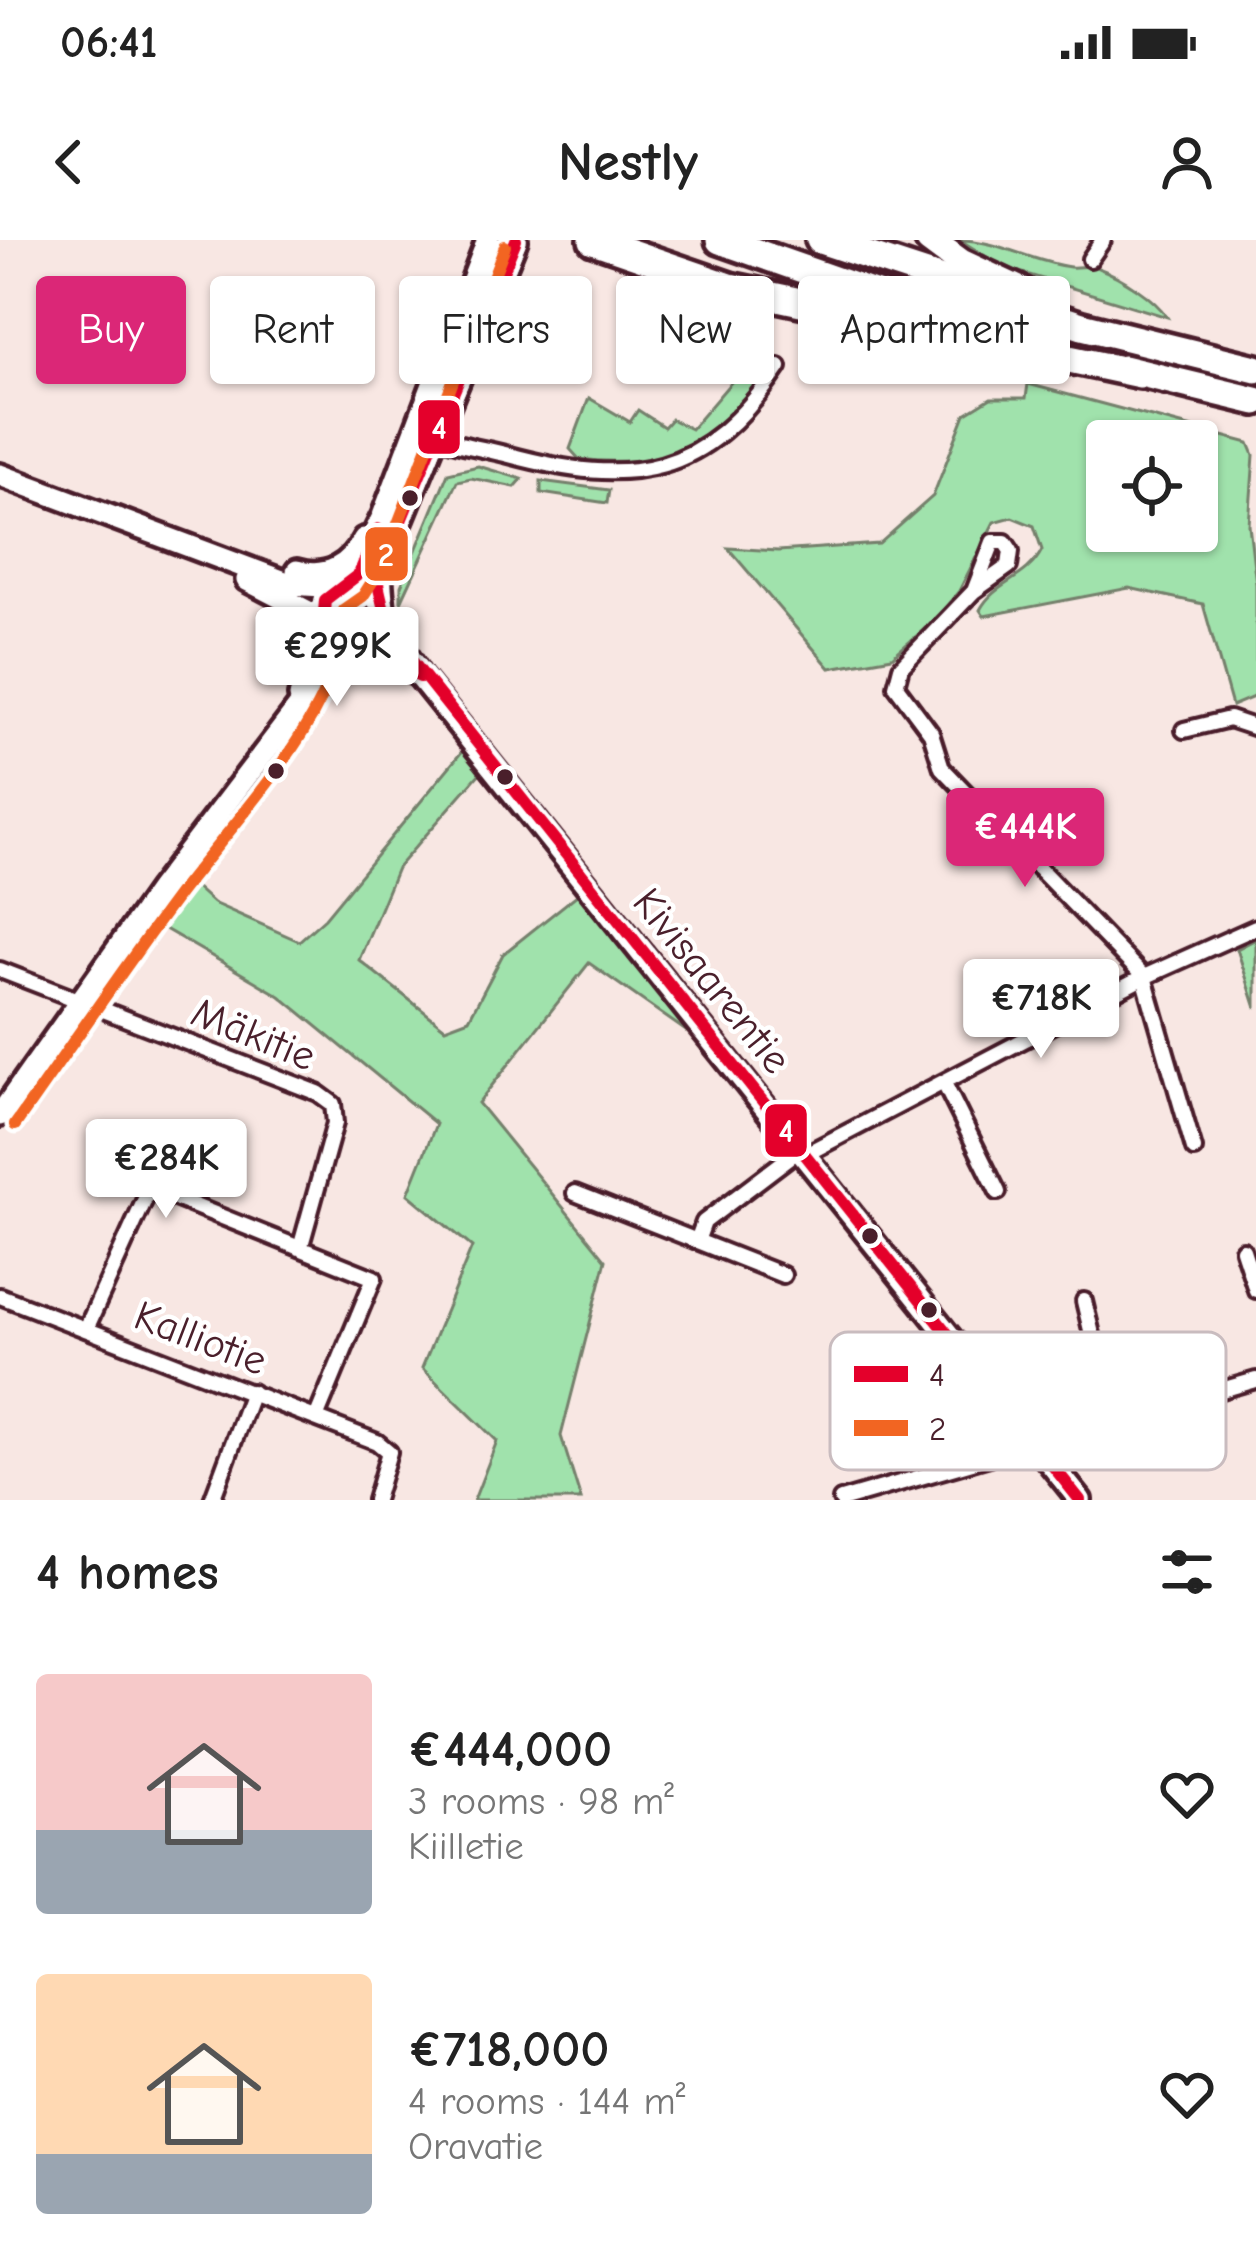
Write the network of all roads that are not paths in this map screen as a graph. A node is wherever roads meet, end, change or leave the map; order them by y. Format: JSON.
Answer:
{"nodes":[{"id":1,"x":488,"y":240,"type":"edge"},
{"id":2,"x":517,"y":240,"type":"edge"},
{"id":3,"x":593,"y":240,"type":"edge"},
{"id":4,"x":720,"y":240,"type":"edge"},
{"id":5,"x":820,"y":240,"type":"edge"},
{"id":6,"x":930,"y":240,"type":"edge"},
{"id":7,"x":1102,"y":240,"type":"edge"},
{"id":8,"x":1090,"y":259,"type":"dead end"},
{"id":9,"x":779,"y":367,"type":"dead end"},
{"id":10,"x":1256,"y":367,"type":"edge"},
{"id":11,"x":1141,"y":374,"type":"junction"},
{"id":12,"x":1256,"y":401,"type":"edge"},
{"id":13,"x":412,"y":428,"type":"junction"},
{"id":14,"x":437,"y":438,"type":"junction"},
{"id":15,"x":0,"y":475,"type":"edge"},
{"id":16,"x":387,"y":496,"type":"junction"},
{"id":17,"x":161,"y":537,"type":"junction"},
{"id":18,"x":187,"y":543,"type":"junction"},
{"id":19,"x":344,"y":585,"type":"junction"},
{"id":20,"x":974,"y":591,"type":"dead end"},
{"id":21,"x":381,"y":609,"type":"junction"},
{"id":22,"x":324,"y":624,"type":"junction"},
{"id":23,"x":353,"y":644,"type":"junction"},
{"id":24,"x":420,"y":676,"type":"junction"},
{"id":25,"x":1256,"y":728,"type":"edge"},
{"id":26,"x":1184,"y":730,"type":"dead end"},
{"id":27,"x":273,"y":744,"type":"junction"},
{"id":28,"x":1256,"y":926,"type":"edge"},
{"id":29,"x":0,"y":970,"type":"edge"},
{"id":30,"x":1144,"y":977,"type":"junction"},
{"id":31,"x":80,"y":999,"type":"junction"},
{"id":32,"x":945,"y":1085,"type":"junction"},
{"id":33,"x":0,"y":1115,"type":"edge"},
{"id":34,"x":1194,"y":1149,"type":"dead end"},
{"id":35,"x":801,"y":1152,"type":"junction"},
{"id":36,"x":998,"y":1192,"type":"dead end"},
{"id":37,"x":575,"y":1193,"type":"dead end"},
{"id":38,"x":697,"y":1241,"type":"junction"},
{"id":39,"x":301,"y":1245,"type":"junction"},
{"id":40,"x":1243,"y":1250,"type":"dead end"},
{"id":41,"x":783,"y":1275,"type":"dead end"},
{"id":42,"x":1256,"y":1290,"type":"edge"},
{"id":43,"x":0,"y":1296,"type":"edge"},
{"id":44,"x":1084,"y":1300,"type":"dead end"},
{"id":45,"x":86,"y":1328,"type":"junction"},
{"id":46,"x":946,"y":1332,"type":"edge"},
{"id":47,"x":1092,"y":1332,"type":"edge"},
{"id":48,"x":1256,"y":1380,"type":"edge"},
{"id":49,"x":1226,"y":1389,"type":"edge"},
{"id":50,"x":252,"y":1392,"type":"junction"},
{"id":51,"x":316,"y":1418,"type":"junction"},
{"id":52,"x":945,"y":1470,"type":"edge"},
{"id":53,"x":1056,"y":1470,"type":"edge"},
{"id":54,"x":212,"y":1500,"type":"edge"},
{"id":55,"x":375,"y":1500,"type":"edge"},
{"id":56,"x":841,"y":1500,"type":"edge"},
{"id":57,"x":1080,"y":1500,"type":"edge"}],
"edges":[{"from":1,"to":13,"type":"main road"},
{"from":2,"to":14,"type":"main road"},
{"from":3,"to":11,"type":"highway"},
{"from":4,"to":11,"type":"highway"},
{"from":5,"to":10,"type":"highway"},
{"from":6,"to":10,"type":"highway"},
{"from":7,"to":8,"type":"street"},
{"from":9,"to":14,"type":"street"},
{"from":11,"to":12,"type":"highway"},
{"from":13,"to":14,"type":"street"},
{"from":13,"to":16,"type":"main road"},
{"from":14,"to":21,"type":"main road"},
{"from":15,"to":17,"type":"main road"},
{"from":16,"to":18,"type":"main road"},
{"from":16,"to":19,"type":"main road"},
{"from":17,"to":18,"type":"main road"},
{"from":17,"to":22,"type":"main road"},
{"from":18,"to":19,"type":"main road"},
{"from":19,"to":21,"type":"main road"},
{"from":19,"to":22,"type":"main road"},
{"from":20,"to":30,"type":"street"},
{"from":21,"to":23,"type":"main road"},
{"from":21,"to":24,"type":"main road","name":"Kivisaarentie"},
{"from":22,"to":23,"type":"main road"},
{"from":22,"to":27,"type":"main road"},
{"from":23,"to":24,"type":"main road","name":"Kivisaarentie"},
{"from":23,"to":27,"type":"main road"},
{"from":24,"to":35,"type":"main road","name":"Kivisaarentie"},
{"from":25,"to":26,"type":"street"},
{"from":27,"to":31,"type":"main road"},
{"from":28,"to":30,"type":"street"},
{"from":29,"to":31,"type":"street"},
{"from":30,"to":32,"type":"street"},
{"from":30,"to":34,"type":"street"},
{"from":31,"to":33,"type":"main road"},
{"from":31,"to":39,"type":"street","name":"Mäkitie"},
{"from":32,"to":35,"type":"street"},
{"from":32,"to":36,"type":"street"},
{"from":35,"to":38,"type":"street"},
{"from":35,"to":46,"type":"main road","name":"Kivisaarentie"},
{"from":37,"to":38,"type":"street"},
{"from":38,"to":41,"type":"street"},
{"from":39,"to":45,"type":"street"},
{"from":39,"to":51,"type":"street"},
{"from":40,"to":42,"type":"street"},
{"from":43,"to":45,"type":"street","name":"Kalliotie"},
{"from":44,"to":47,"type":"street"},
{"from":45,"to":50,"type":"street","name":"Kalliotie"},
{"from":48,"to":49,"type":"street"},
{"from":50,"to":51,"type":"street","name":"Kalliotie"},
{"from":50,"to":54,"type":"street"},
{"from":51,"to":55,"type":"street","name":"Kalliotie"},
{"from":52,"to":56,"type":"street"},
{"from":53,"to":57,"type":"main road","name":"Kivisaarentie"}]}
